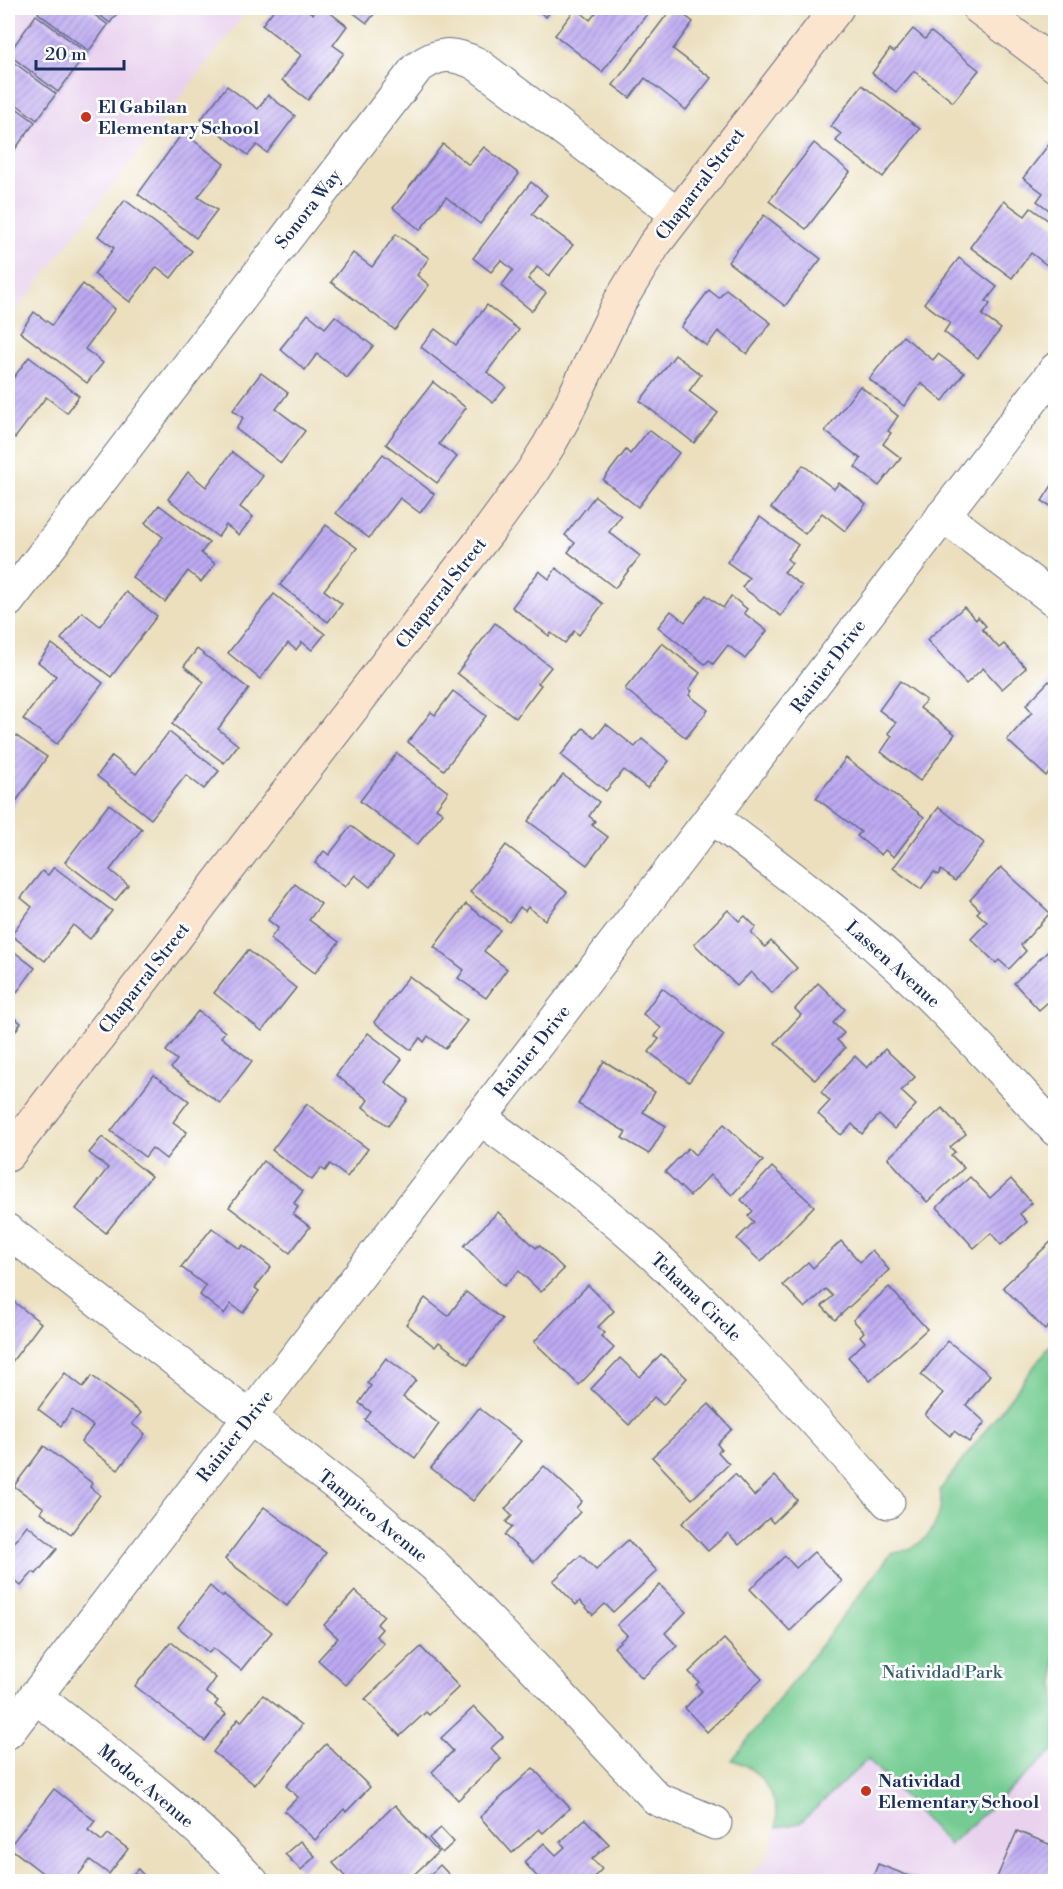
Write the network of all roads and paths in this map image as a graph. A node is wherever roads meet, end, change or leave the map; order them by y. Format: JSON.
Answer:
{"nodes":[{"id":1,"x":837,"y":8,"type":"edge"},
{"id":2,"x":979,"y":8,"type":"edge"},
{"id":3,"x":1056,"y":66,"type":"edge"},
{"id":4,"x":677,"y":214,"type":"junction"},
{"id":5,"x":1056,"y":369,"type":"edge"},
{"id":6,"x":944,"y":515,"type":"junction"},
{"id":7,"x":8,"y":601,"type":"edge"},
{"id":8,"x":1056,"y":601,"type":"edge"},
{"id":9,"x":712,"y":817,"type":"junction"},
{"id":10,"x":480,"y":1118,"type":"junction"},
{"id":11,"x":1056,"y":1130,"type":"edge"},
{"id":12,"x":8,"y":1155,"type":"edge"},
{"id":13,"x":8,"y":1232,"type":"edge"},
{"id":14,"x":250,"y":1417,"type":"junction"},
{"id":15,"x":888,"y":1502,"type":"dead end"},
{"id":16,"x":35,"y":1696,"type":"junction"},
{"id":17,"x":8,"y":1732,"type":"edge"},
{"id":18,"x":714,"y":1823,"type":"dead end"},
{"id":19,"x":252,"y":1881,"type":"edge"}],
"edges":[{"from":1,"to":4,"type":"street","name":"Chaparral Street"},
{"from":2,"to":3,"type":"street"},
{"from":4,"to":7,"type":"street","name":"Sonora Way"},
{"from":4,"to":12,"type":"street","name":"Chaparral Street"},
{"from":5,"to":6,"type":"street","name":"Rainier Drive"},
{"from":6,"to":8,"type":"street"},
{"from":6,"to":9,"type":"street","name":"Rainier Drive"},
{"from":9,"to":10,"type":"street","name":"Rainier Drive"},
{"from":9,"to":11,"type":"street","name":"Lassen Avenue"},
{"from":10,"to":14,"type":"street","name":"Rainier Drive"},
{"from":10,"to":15,"type":"street","name":"Tehama Circle"},
{"from":13,"to":14,"type":"street","name":"Tampico Avenue"},
{"from":14,"to":16,"type":"street","name":"Rainier Drive"},
{"from":14,"to":18,"type":"street","name":"Tampico Avenue"},
{"from":16,"to":17,"type":"street","name":"Rainier Drive"},
{"from":16,"to":19,"type":"street","name":"Modoc Avenue"}]}
